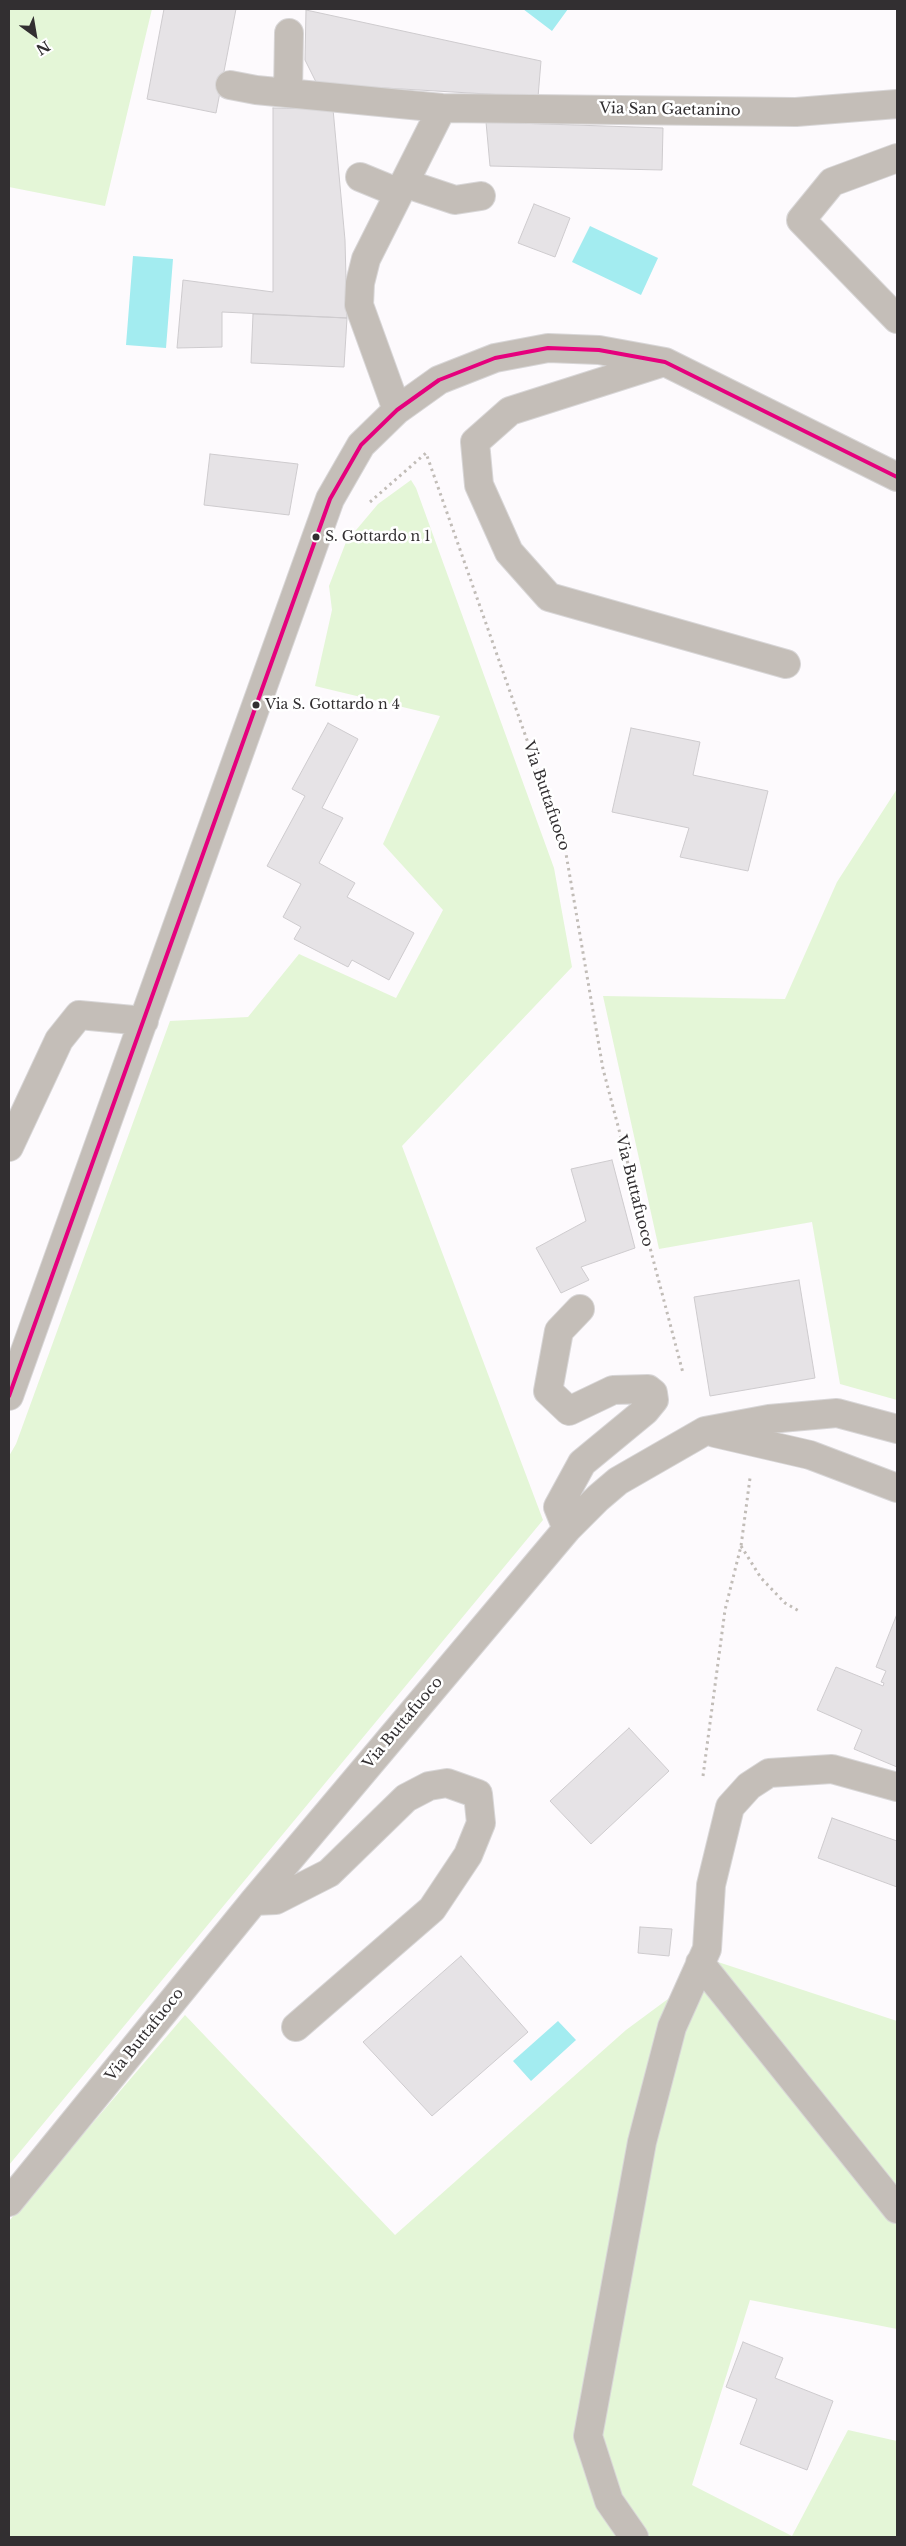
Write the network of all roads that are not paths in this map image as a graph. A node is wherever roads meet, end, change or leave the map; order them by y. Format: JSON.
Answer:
{"nodes":[{"id":1,"x":288,"y":33,"type":"dead end"},
{"id":2,"x":243,"y":88,"type":"dead end"},
{"id":3,"x":288,"y":92,"type":"junction"},
{"id":4,"x":897,"y":104,"type":"edge"},
{"id":5,"x":442,"y":108,"type":"junction"},
{"id":6,"x":897,"y":158,"type":"edge"},
{"id":7,"x":360,"y":177,"type":"dead end"},
{"id":8,"x":402,"y":188,"type":"junction"},
{"id":9,"x":481,"y":196,"type":"dead end"},
{"id":10,"x":897,"y":319,"type":"edge"},
{"id":11,"x":665,"y":362,"type":"junction"},
{"id":12,"x":397,"y":410,"type":"junction"},
{"id":13,"x":897,"y":477,"type":"edge"},
{"id":14,"x":786,"y":664,"type":"dead end"},
{"id":15,"x":144,"y":1021,"type":"junction"},
{"id":16,"x":9,"y":1147,"type":"edge"},
{"id":17,"x":580,"y":1309,"type":"dead end"},
{"id":18,"x":9,"y":1396,"type":"edge"},
{"id":19,"x":897,"y":1429,"type":"edge"},
{"id":20,"x":705,"y":1431,"type":"junction"},
{"id":21,"x":897,"y":1488,"type":"edge"},
{"id":22,"x":567,"y":1529,"type":"junction"},
{"id":23,"x":897,"y":1787,"type":"edge"},
{"id":24,"x":254,"y":1902,"type":"junction"},
{"id":25,"x":700,"y":1963,"type":"junction"},
{"id":26,"x":296,"y":2027,"type":"dead end"},
{"id":27,"x":9,"y":2202,"type":"edge"},
{"id":28,"x":897,"y":2209,"type":"edge"},
{"id":29,"x":634,"y":2537,"type":"edge"}],
"edges":[{"from":1,"to":3,"type":"street"},
{"from":2,"to":3,"type":"street","name":"Via San Gaetanino"},
{"from":3,"to":5,"type":"street","name":"Via San Gaetanino"},
{"from":4,"to":5,"type":"street","name":"Via San Gaetanino"},
{"from":5,"to":8,"type":"street"},
{"from":6,"to":10,"type":"street"},
{"from":7,"to":8,"type":"street"},
{"from":8,"to":9,"type":"street"},
{"from":8,"to":12,"type":"street"},
{"from":11,"to":12,"type":"street"},
{"from":11,"to":13,"type":"street"},
{"from":11,"to":14,"type":"street"},
{"from":12,"to":15,"type":"street"},
{"from":15,"to":16,"type":"street"},
{"from":15,"to":18,"type":"street"},
{"from":17,"to":22,"type":"street"},
{"from":19,"to":20,"type":"street","name":"Via Buttafuoco"},
{"from":20,"to":21,"type":"street"},
{"from":20,"to":22,"type":"street","name":"Via Buttafuoco"},
{"from":22,"to":24,"type":"street","name":"Via Buttafuoco"},
{"from":23,"to":25,"type":"street"},
{"from":24,"to":26,"type":"street"},
{"from":24,"to":27,"type":"street","name":"Via Buttafuoco"},
{"from":25,"to":28,"type":"street"},
{"from":25,"to":29,"type":"street"}]}
